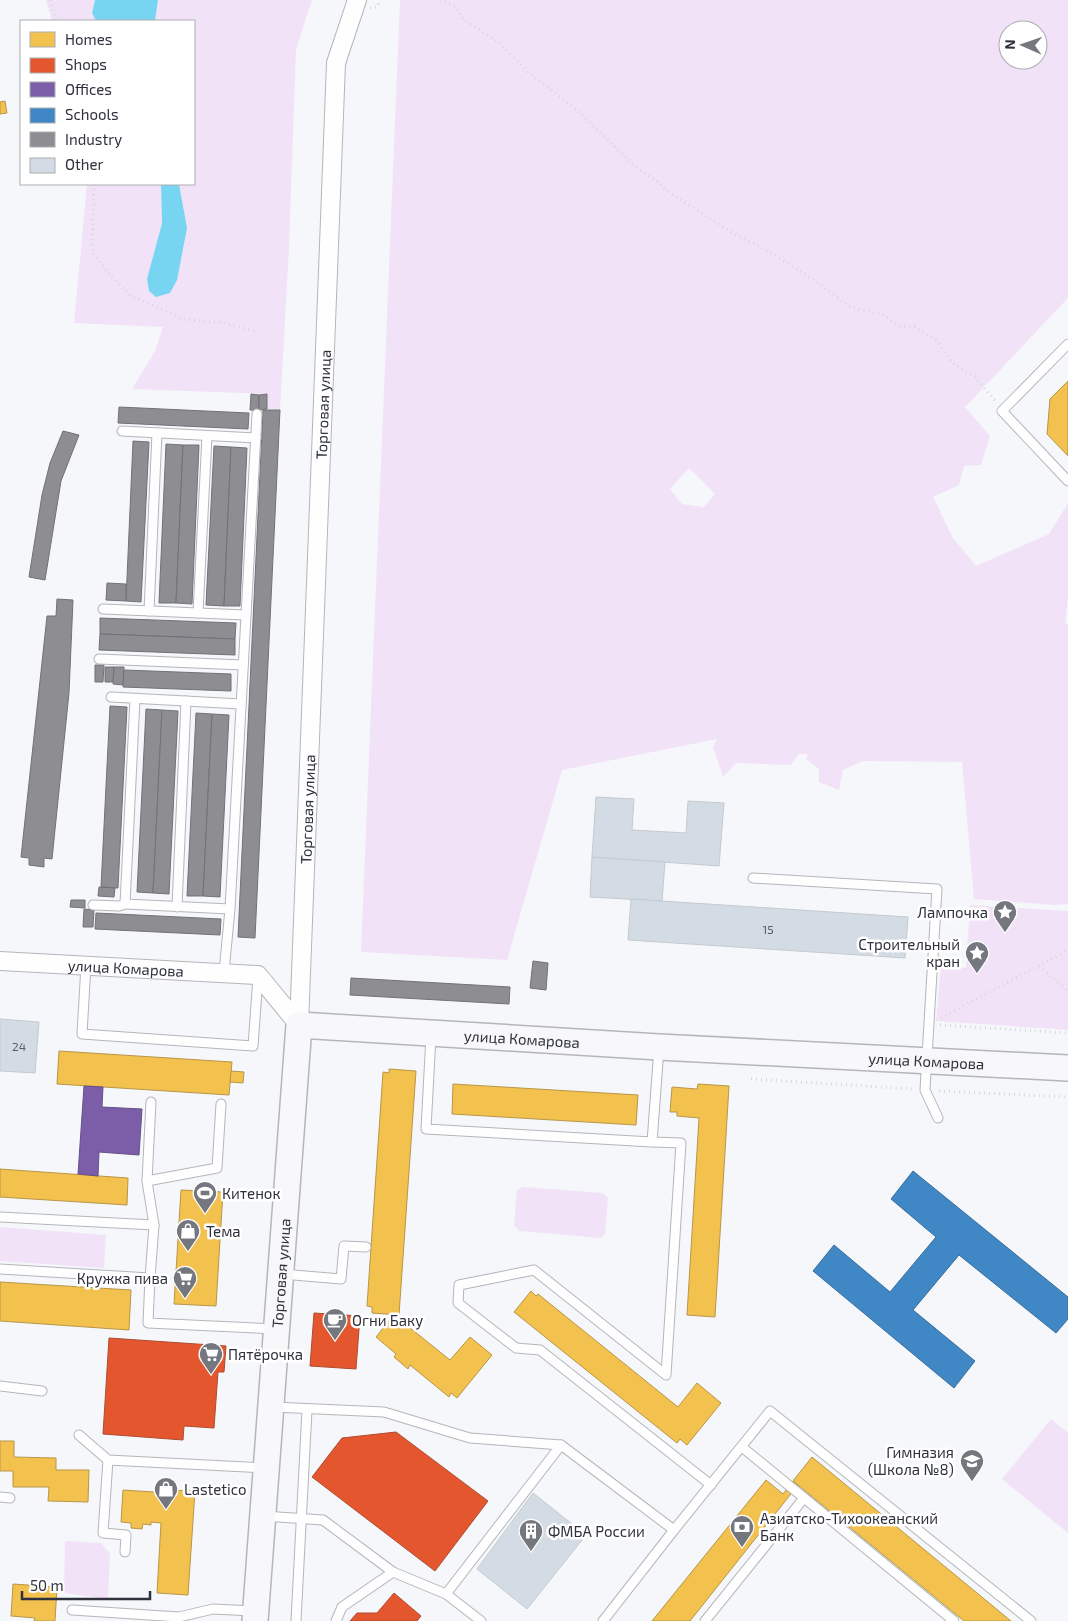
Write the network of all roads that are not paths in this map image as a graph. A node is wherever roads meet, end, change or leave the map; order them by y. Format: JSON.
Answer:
{"nodes":[{"id":1,"x":356,"y":0,"type":"edge"},
{"id":2,"x":1068,"y":344,"type":"edge"},
{"id":3,"x":257,"y":414,"type":"dead end"},
{"id":4,"x":122,"y":432,"type":"dead end"},
{"id":5,"x":157,"y":433,"type":"junction"},
{"id":6,"x":207,"y":436,"type":"junction"},
{"id":7,"x":256,"y":438,"type":"junction"},
{"id":8,"x":1068,"y":481,"type":"edge"},
{"id":9,"x":103,"y":609,"type":"dead end"},
{"id":10,"x":149,"y":611,"type":"junction"},
{"id":11,"x":198,"y":613,"type":"junction"},
{"id":12,"x":246,"y":615,"type":"junction"},
{"id":13,"x":99,"y":659,"type":"dead end"},
{"id":14,"x":243,"y":665,"type":"junction"},
{"id":15,"x":111,"y":697,"type":"dead end"},
{"id":16,"x":135,"y":699,"type":"junction"},
{"id":17,"x":186,"y":701,"type":"junction"},
{"id":18,"x":241,"y":704,"type":"junction"},
{"id":19,"x":753,"y":878,"type":"dead end"},
{"id":20,"x":125,"y":904,"type":"junction"},
{"id":21,"x":93,"y":905,"type":"dead end"},
{"id":22,"x":177,"y":907,"type":"junction"},
{"id":23,"x":230,"y":910,"type":"junction"},
{"id":24,"x":0,"y":961,"type":"edge"},
{"id":25,"x":86,"y":965,"type":"junction"},
{"id":26,"x":224,"y":972,"type":"junction"},
{"id":27,"x":258,"y":975,"type":"junction"},
{"id":28,"x":299,"y":1025,"type":"junction"},
{"id":29,"x":432,"y":1032,"type":"junction"},
{"id":30,"x":659,"y":1047,"type":"junction"},
{"id":31,"x":927,"y":1061,"type":"junction"},
{"id":32,"x":1068,"y":1068,"type":"edge"},
{"id":33,"x":151,"y":1102,"type":"dead end"},
{"id":34,"x":221,"y":1104,"type":"dead end"},
{"id":35,"x":938,"y":1118,"type":"dead end"},
{"id":36,"x":652,"y":1142,"type":"junction"},
{"id":37,"x":147,"y":1181,"type":"junction"},
{"id":38,"x":0,"y":1217,"type":"edge"},
{"id":39,"x":154,"y":1226,"type":"junction"},
{"id":40,"x":366,"y":1247,"type":"dead end"},
{"id":41,"x":0,"y":1269,"type":"edge"},
{"id":42,"x":280,"y":1274,"type":"junction"},
{"id":43,"x":150,"y":1278,"type":"junction"},
{"id":44,"x":276,"y":1329,"type":"junction"},
{"id":45,"x":0,"y":1386,"type":"edge"},
{"id":46,"x":42,"y":1391,"type":"dead end"},
{"id":47,"x":270,"y":1407,"type":"junction"},
{"id":48,"x":307,"y":1410,"type":"junction"},
{"id":49,"x":79,"y":1435,"type":"dead end"},
{"id":50,"x":561,"y":1446,"type":"junction"},
{"id":51,"x":742,"y":1447,"type":"junction"},
{"id":52,"x":108,"y":1460,"type":"junction"},
{"id":53,"x":266,"y":1468,"type":"junction"},
{"id":54,"x":711,"y":1485,"type":"junction"},
{"id":55,"x":804,"y":1498,"type":"junction"},
{"id":56,"x":263,"y":1516,"type":"junction"},
{"id":57,"x":301,"y":1519,"type":"junction"},
{"id":58,"x":674,"y":1530,"type":"junction"},
{"id":59,"x":125,"y":1552,"type":"dead end"},
{"id":60,"x":393,"y":1572,"type":"junction"},
{"id":61,"x":446,"y":1594,"type":"junction"},
{"id":62,"x":72,"y":1610,"type":"dead end"},
{"id":63,"x":256,"y":1616,"type":"edge"},
{"id":64,"x":296,"y":1621,"type":"edge"},
{"id":65,"x":336,"y":1621,"type":"edge"},
{"id":66,"x":481,"y":1621,"type":"edge"},
{"id":67,"x":603,"y":1621,"type":"edge"},
{"id":68,"x":705,"y":1621,"type":"edge"},
{"id":69,"x":954,"y":1621,"type":"edge"},
{"id":70,"x":1031,"y":1621,"type":"edge"}],
"edges":[{"from":1,"to":28,"type":"street","name":"Торговая улица"},
{"from":2,"to":8,"type":"lane"},
{"from":3,"to":7,"type":"lane"},
{"from":4,"to":5,"type":"lane"},
{"from":5,"to":6,"type":"lane"},
{"from":5,"to":10,"type":"lane"},
{"from":6,"to":7,"type":"lane"},
{"from":6,"to":11,"type":"lane"},
{"from":7,"to":12,"type":"lane"},
{"from":9,"to":10,"type":"lane"},
{"from":10,"to":11,"type":"lane"},
{"from":11,"to":12,"type":"lane"},
{"from":12,"to":14,"type":"lane"},
{"from":13,"to":14,"type":"lane"},
{"from":14,"to":18,"type":"lane"},
{"from":15,"to":16,"type":"lane"},
{"from":16,"to":17,"type":"lane"},
{"from":16,"to":20,"type":"lane"},
{"from":17,"to":18,"type":"lane"},
{"from":17,"to":22,"type":"lane"},
{"from":18,"to":23,"type":"lane"},
{"from":19,"to":31,"type":"lane"},
{"from":20,"to":21,"type":"lane"},
{"from":20,"to":22,"type":"lane"},
{"from":22,"to":23,"type":"lane"},
{"from":23,"to":26,"type":"lane"},
{"from":24,"to":25,"type":"street","name":"улица Комарова"},
{"from":25,"to":26,"type":"street","name":"улица Комарова"},
{"from":25,"to":27,"type":"lane"},
{"from":26,"to":27,"type":"street","name":"улица Комарова"},
{"from":27,"to":28,"type":"street"},
{"from":28,"to":29,"type":"street","name":"улица Комарова"},
{"from":28,"to":42,"type":"street","name":"Торговая улица"},
{"from":29,"to":30,"type":"street","name":"улица Комарова"},
{"from":29,"to":36,"type":"lane"},
{"from":30,"to":31,"type":"street","name":"улица Комарова"},
{"from":30,"to":36,"type":"lane"},
{"from":31,"to":32,"type":"street","name":"улица Комарова"},
{"from":31,"to":35,"type":"lane"},
{"from":33,"to":37,"type":"lane"},
{"from":34,"to":37,"type":"lane"},
{"from":36,"to":54,"type":"lane"},
{"from":37,"to":39,"type":"lane"},
{"from":38,"to":39,"type":"lane"},
{"from":39,"to":43,"type":"lane"},
{"from":40,"to":42,"type":"lane"},
{"from":41,"to":43,"type":"lane"},
{"from":42,"to":44,"type":"street","name":"Торговая улица"},
{"from":43,"to":44,"type":"lane"},
{"from":44,"to":47,"type":"street","name":"Торговая улица"},
{"from":45,"to":46,"type":"lane"},
{"from":47,"to":48,"type":"lane"},
{"from":47,"to":53,"type":"street","name":"Торговая улица"},
{"from":48,"to":50,"type":"lane"},
{"from":48,"to":57,"type":"lane"},
{"from":49,"to":52,"type":"lane"},
{"from":50,"to":58,"type":"lane"},
{"from":50,"to":61,"type":"lane"},
{"from":51,"to":54,"type":"lane"},
{"from":51,"to":55,"type":"lane"},
{"from":51,"to":70,"type":"lane"},
{"from":52,"to":53,"type":"lane"},
{"from":52,"to":59,"type":"lane"},
{"from":53,"to":56,"type":"street","name":"Торговая улица"},
{"from":54,"to":58,"type":"lane"},
{"from":55,"to":68,"type":"lane"},
{"from":55,"to":69,"type":"lane"},
{"from":56,"to":57,"type":"lane"},
{"from":56,"to":63,"type":"street","name":"Торговая улица"},
{"from":57,"to":60,"type":"lane"},
{"from":57,"to":64,"type":"lane"},
{"from":58,"to":67,"type":"lane"},
{"from":60,"to":61,"type":"lane"},
{"from":60,"to":65,"type":"lane"},
{"from":61,"to":66,"type":"lane"},
{"from":62,"to":63,"type":"lane"}]}
